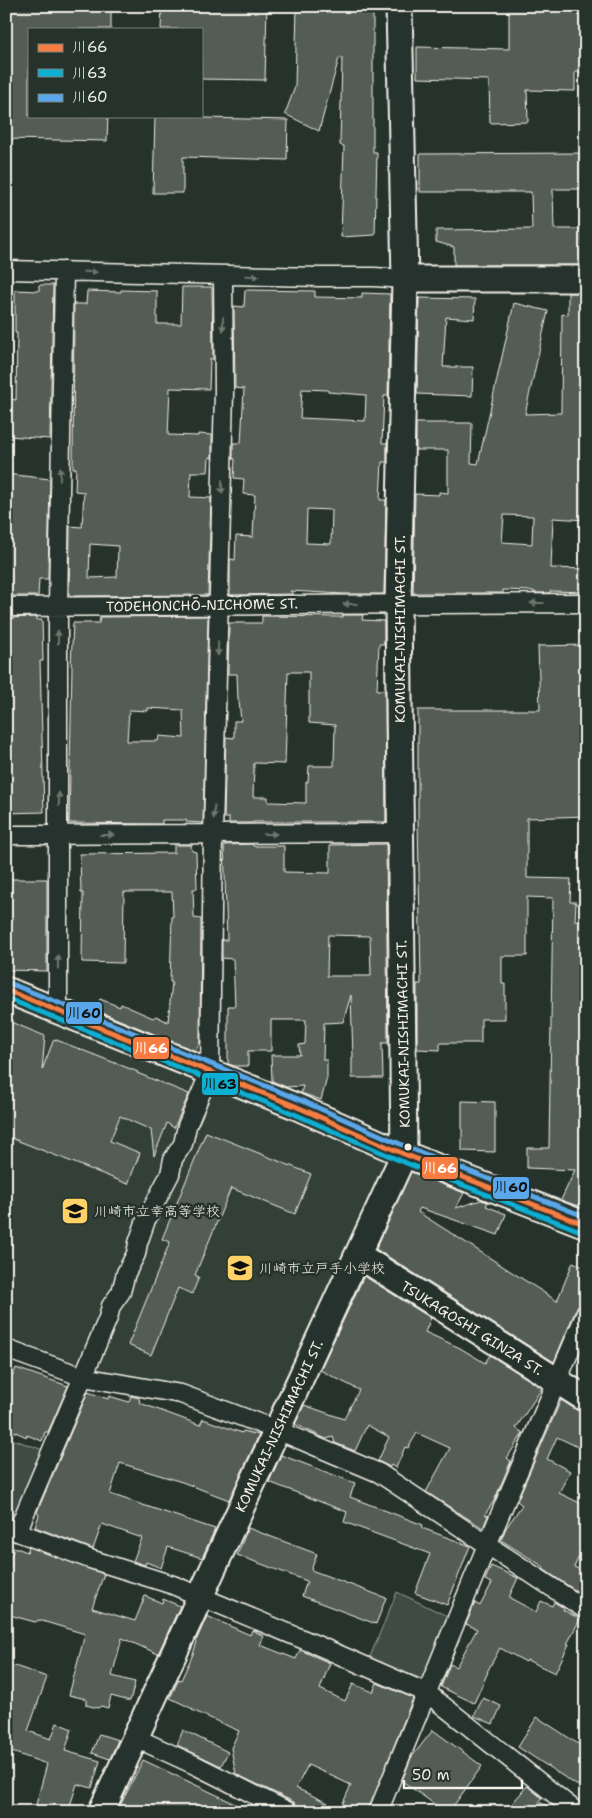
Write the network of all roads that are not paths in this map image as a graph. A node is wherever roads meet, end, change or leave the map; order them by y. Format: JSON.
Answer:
{"nodes":[{"id":1,"x":400,"y":6,"type":"edge"},
{"id":2,"x":6,"y":270,"type":"edge"},
{"id":3,"x":64,"y":271,"type":"junction"},
{"id":4,"x":223,"y":275,"type":"junction"},
{"id":5,"x":405,"y":279,"type":"junction"},
{"id":6,"x":586,"y":279,"type":"edge"},
{"id":7,"x":586,"y":603,"type":"edge"},
{"id":8,"x":398,"y":604,"type":"junction"},
{"id":9,"x":219,"y":605,"type":"junction"},
{"id":10,"x":6,"y":606,"type":"edge"},
{"id":11,"x":58,"y":606,"type":"junction"},
{"id":12,"x":401,"y":833,"type":"junction"},
{"id":13,"x":214,"y":834,"type":"junction"},
{"id":14,"x":6,"y":835,"type":"edge"},
{"id":15,"x":59,"y":835,"type":"junction"},
{"id":16,"x":6,"y":990,"type":"edge"},
{"id":17,"x":58,"y":1011,"type":"junction"},
{"id":18,"x":210,"y":1072,"type":"junction"},
{"id":19,"x":404,"y":1154,"type":"junction"},
{"id":20,"x":586,"y":1225,"type":"edge"},
{"id":21,"x":358,"y":1255,"type":"junction"},
{"id":22,"x":586,"y":1313,"type":"edge"},
{"id":23,"x":6,"y":1349,"type":"edge"},
{"id":24,"x":83,"y":1377,"type":"junction"},
{"id":25,"x":556,"y":1381,"type":"junction"},
{"id":26,"x":586,"y":1399,"type":"edge"},
{"id":27,"x":277,"y":1430,"type":"junction"},
{"id":28,"x":12,"y":1530,"type":"edge"},
{"id":29,"x":488,"y":1545,"type":"junction"},
{"id":30,"x":201,"y":1597,"type":"junction"},
{"id":31,"x":586,"y":1610,"type":"edge"},
{"id":32,"x":427,"y":1693,"type":"junction"},
{"id":33,"x":136,"y":1738,"type":"junction"},
{"id":34,"x":101,"y":1812,"type":"edge"},
{"id":35,"x":289,"y":1812,"type":"edge"},
{"id":36,"x":378,"y":1812,"type":"edge"},
{"id":37,"x":577,"y":1812,"type":"edge"}],
"edges":[{"from":1,"to":5,"type":"street","name":"KOMUKAI-NISHIMACHI ST."},
{"from":2,"to":3,"type":"street"},
{"from":3,"to":4,"type":"street","one_way":true},
{"from":11,"to":3,"type":"street","one_way":true},
{"from":4,"to":5,"type":"street","one_way":true},
{"from":4,"to":9,"type":"street","one_way":true},
{"from":5,"to":6,"type":"street"},
{"from":5,"to":8,"type":"street","name":"KOMUKAI-NISHIMACHI ST."},
{"from":7,"to":8,"type":"street","name":"TODEHONCHŌ-NICHOME ST.","one_way":true},
{"from":8,"to":9,"type":"street","name":"TODEHONCHŌ-NICHOME ST.","one_way":true},
{"from":8,"to":12,"type":"street","name":"KOMUKAI-NISHIMACHI ST."},
{"from":9,"to":11,"type":"street","name":"TODEHONCHŌ-NICHOME ST."},
{"from":9,"to":13,"type":"street","one_way":true},
{"from":10,"to":11,"type":"street","name":"TODEHONCHŌ-NICHOME ST."},
{"from":15,"to":11,"type":"street","one_way":true},
{"from":13,"to":12,"type":"street","one_way":true},
{"from":12,"to":19,"type":"street","name":"KOMUKAI-NISHIMACHI ST."},
{"from":15,"to":13,"type":"street","one_way":true},
{"from":13,"to":18,"type":"street"},
{"from":14,"to":15,"type":"street"},
{"from":17,"to":15,"type":"street","one_way":true},
{"from":16,"to":17,"type":"street"},
{"from":17,"to":18,"type":"street"},
{"from":18,"to":19,"type":"street"},
{"from":18,"to":24,"type":"street"},
{"from":19,"to":20,"type":"street"},
{"from":19,"to":21,"type":"street","name":"KOMUKAI-NISHIMACHI ST."},
{"from":21,"to":25,"type":"street","name":"TSUKAGOSHI GINZA ST."},
{"from":21,"to":27,"type":"street","name":"KOMUKAI-NISHIMACHI ST."},
{"from":22,"to":25,"type":"street"},
{"from":23,"to":24,"type":"street"},
{"from":24,"to":27,"type":"street"},
{"from":24,"to":28,"type":"street"},
{"from":25,"to":26,"type":"street","name":"TSUKAGOSHI GINZA ST."},
{"from":25,"to":29,"type":"street"},
{"from":27,"to":29,"type":"street"},
{"from":27,"to":30,"type":"street","name":"KOMUKAI-NISHIMACHI ST."},
{"from":28,"to":30,"type":"street"},
{"from":29,"to":31,"type":"street"},
{"from":29,"to":32,"type":"street"},
{"from":30,"to":32,"type":"street"},
{"from":30,"to":33,"type":"street","name":"KOMUKAI-NISHIMACHI ST."},
{"from":32,"to":36,"type":"street"},
{"from":32,"to":37,"type":"street"},
{"from":33,"to":34,"type":"street","name":"KOMUKAI-NISHIMACHI ST."},
{"from":33,"to":35,"type":"street"}]}
